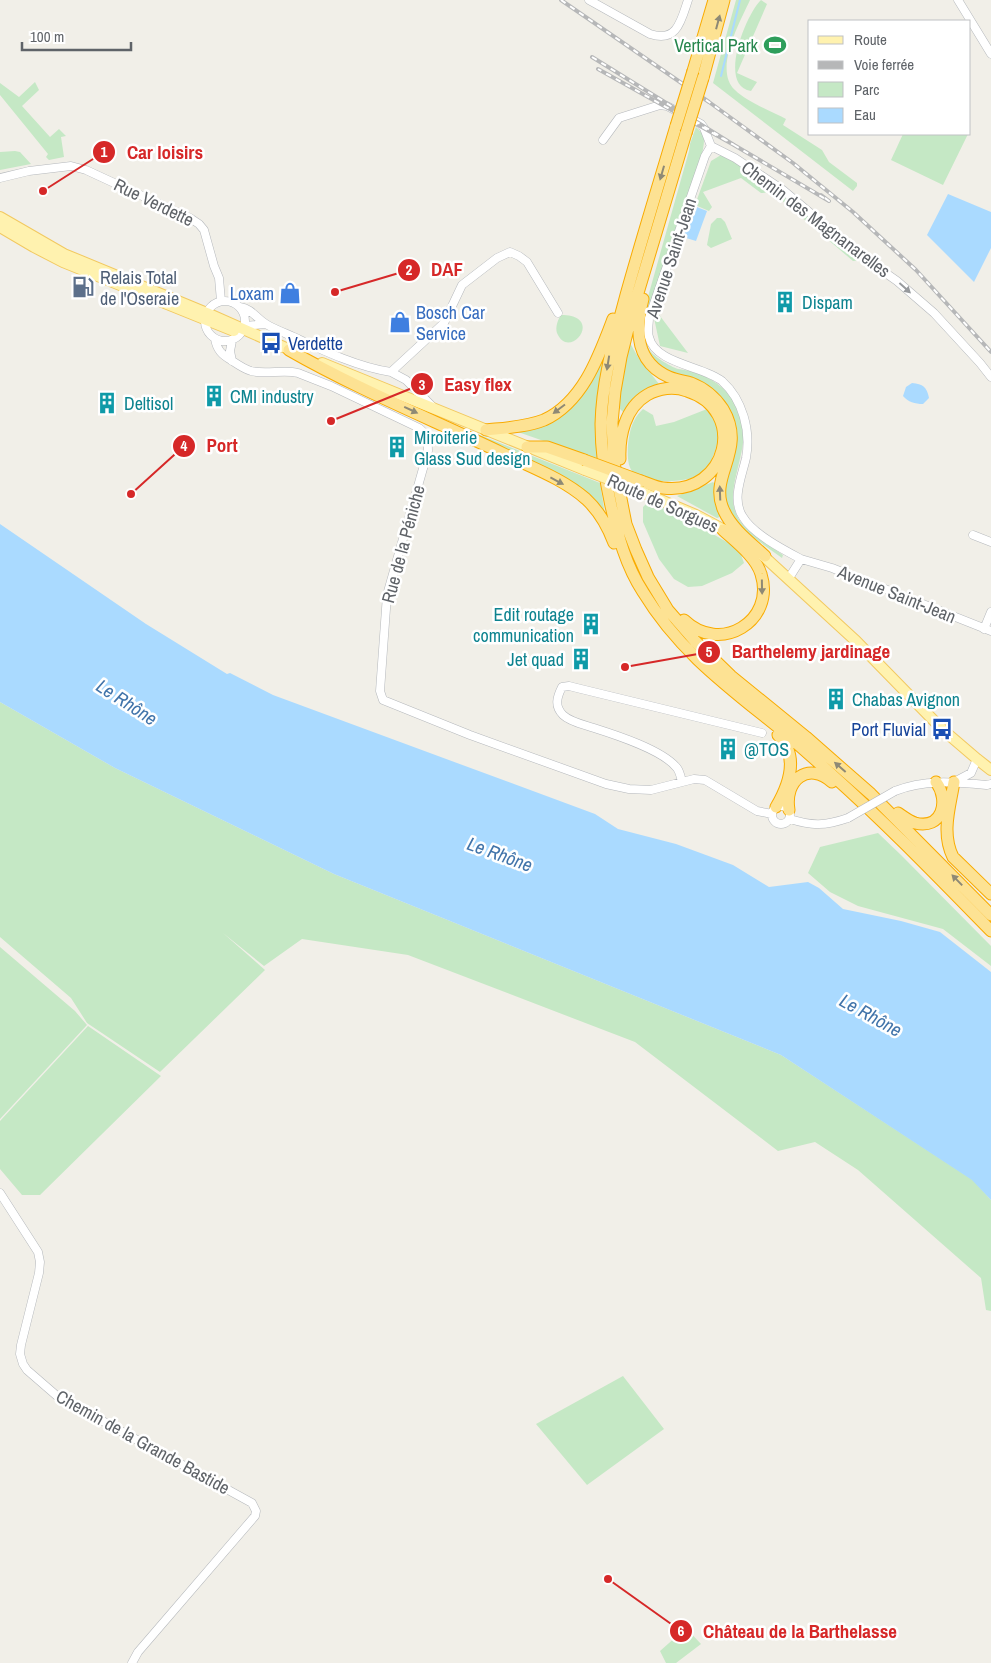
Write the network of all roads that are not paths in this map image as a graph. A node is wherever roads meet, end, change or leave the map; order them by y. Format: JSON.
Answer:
{"nodes":[{"id":1,"x":589,"y":0,"type":"edge"},
{"id":2,"x":688,"y":0,"type":"edge"},
{"id":3,"x":710,"y":0,"type":"edge"},
{"id":4,"x":714,"y":0,"type":"edge"},
{"id":5,"x":724,"y":0,"type":"edge"},
{"id":6,"x":958,"y":0,"type":"edge"},
{"id":7,"x":970,"y":20,"type":"edge"},
{"id":8,"x":971,"y":21,"type":"edge"},
{"id":9,"x":707,"y":24,"type":"junction"},
{"id":10,"x":991,"y":54,"type":"edge"},
{"id":11,"x":604,"y":140,"type":"dead end"},
{"id":12,"x":711,"y":146,"type":"junction"},
{"id":13,"x":0,"y":178,"type":"edge"},
{"id":14,"x":0,"y":217,"type":"edge"},
{"id":15,"x":0,"y":227,"type":"edge"},
{"id":16,"x":657,"y":231,"type":"junction"},
{"id":17,"x":638,"y":254,"type":"junction"},
{"id":18,"x":221,"y":301,"type":"junction"},
{"id":19,"x":240,"y":307,"type":"junction"},
{"id":20,"x":558,"y":313,"type":"dead end"},
{"id":21,"x":206,"y":316,"type":"junction"},
{"id":22,"x":265,"y":324,"type":"junction"},
{"id":23,"x":244,"y":330,"type":"junction"},
{"id":24,"x":215,"y":340,"type":"junction"},
{"id":25,"x":232,"y":341,"type":"junction"},
{"id":26,"x":289,"y":350,"type":"junction"},
{"id":27,"x":232,"y":361,"type":"junction"},
{"id":28,"x":391,"y":372,"type":"junction"},
{"id":29,"x":991,"y":377,"type":"edge"},
{"id":30,"x":436,"y":410,"type":"junction"},
{"id":31,"x":486,"y":430,"type":"junction"},
{"id":32,"x":527,"y":447,"type":"joint"},
{"id":33,"x":641,"y":487,"type":"junction"},
{"id":34,"x":625,"y":520,"type":"junction"},
{"id":35,"x":724,"y":530,"type":"junction"},
{"id":36,"x":973,"y":535,"type":"dead end"},
{"id":37,"x":991,"y":542,"type":"edge"},
{"id":38,"x":765,"y":556,"type":"junction"},
{"id":39,"x":801,"y":559,"type":"junction"},
{"id":40,"x":789,"y":578,"type":"junction"},
{"id":41,"x":991,"y":612,"type":"edge"},
{"id":42,"x":660,"y":618,"type":"junction"},
{"id":43,"x":988,"y":630,"type":"edge"},
{"id":44,"x":721,"y":682,"type":"junction"},
{"id":45,"x":762,"y":733,"type":"dead end"},
{"id":46,"x":977,"y":759,"type":"junction"},
{"id":47,"x":991,"y":770,"type":"edge"},
{"id":48,"x":971,"y":773,"type":"junction"},
{"id":49,"x":682,"y":782,"type":"junction"},
{"id":50,"x":936,"y":782,"type":"junction"},
{"id":51,"x":954,"y":782,"type":"junction"},
{"id":52,"x":987,"y":786,"type":"edge"},
{"id":53,"x":871,"y":794,"type":"junction"},
{"id":54,"x":774,"y":811,"type":"junction"},
{"id":55,"x":789,"y":814,"type":"junction"},
{"id":56,"x":919,"y":858,"type":"junction"},
{"id":57,"x":991,"y":894,"type":"edge"},
{"id":58,"x":991,"y":915,"type":"edge"},
{"id":59,"x":991,"y":932,"type":"edge"},
{"id":60,"x":0,"y":1193,"type":"edge"},
{"id":61,"x":132,"y":1663,"type":"edge"}],
"edges":[{"from":1,"to":2,"type":"street"},
{"from":3,"to":9,"type":"highway"},
{"from":4,"to":9,"type":"highway"},
{"from":16,"to":5,"type":"highway","one_way":true,"bridge":true},
{"from":6,"to":7,"type":"street"},
{"from":8,"to":10,"type":"street"},
{"from":9,"to":17,"type":"highway","one_way":true,"bridge":true},
{"from":11,"to":12,"type":"street"},
{"from":12,"to":29,"type":"street","name":"Chemin des Magnanarelles","one_way":true},
{"from":12,"to":39,"type":"street","name":"Avenue Saint-Jean"},
{"from":13,"to":18,"type":"street","name":"Rue Verdette"},
{"from":14,"to":21,"type":"main road"},
{"from":15,"to":21,"type":"main road"},
{"from":16,"to":34,"type":"highway"},
{"from":38,"to":16,"type":"highway","one_way":true},
{"from":17,"to":31,"type":"highway","one_way":true},
{"from":17,"to":42,"type":"highway","one_way":true},
{"from":18,"to":19,"type":"street"},
{"from":18,"to":21,"type":"street"},
{"from":19,"to":22,"type":"street"},
{"from":19,"to":23,"type":"street"},
{"from":20,"to":28,"type":"street"},
{"from":21,"to":23,"type":"main road"},
{"from":21,"to":24,"type":"street"},
{"from":22,"to":23,"type":"street"},
{"from":22,"to":28,"type":"street"},
{"from":23,"to":25,"type":"street"},
{"from":23,"to":26,"type":"main road"},
{"from":24,"to":25,"type":"street"},
{"from":24,"to":27,"type":"street"},
{"from":25,"to":27,"type":"street"},
{"from":26,"to":30,"type":"main road"},
{"from":26,"to":42,"type":"highway","one_way":true},
{"from":27,"to":49,"type":"street","name":"Rue de la Péniche"},
{"from":28,"to":30,"type":"street"},
{"from":30,"to":31,"type":"main road"},
{"from":31,"to":32,"type":"main road"},
{"from":32,"to":33,"type":"highway","bridge":true},
{"from":33,"to":34,"type":"highway"},
{"from":33,"to":35,"type":"main road","name":"Route de Sorgues"},
{"from":35,"to":34,"type":"highway","one_way":true},
{"from":53,"to":34,"type":"highway","one_way":true},
{"from":35,"to":38,"type":"main road","name":"Route de Sorgues"},
{"from":36,"to":37,"type":"street"},
{"from":38,"to":40,"type":"main road","name":"Route de Sorgues"},
{"from":39,"to":40,"type":"street"},
{"from":39,"to":43,"type":"street","name":"Avenue Saint-Jean"},
{"from":40,"to":46,"type":"main road","name":"Route de Sorgues"},
{"from":41,"to":43,"type":"street"},
{"from":42,"to":44,"type":"highway"},
{"from":44,"to":54,"type":"highway"},
{"from":44,"to":56,"type":"highway"},
{"from":45,"to":49,"type":"street"},
{"from":46,"to":47,"type":"main road","name":"Route de Sorgues"},
{"from":46,"to":48,"type":"street"},
{"from":48,"to":51,"type":"street"},
{"from":48,"to":52,"type":"street"},
{"from":49,"to":54,"type":"street"},
{"from":50,"to":51,"type":"street"},
{"from":50,"to":53,"type":"highway"},
{"from":50,"to":55,"type":"street","bridge":true},
{"from":51,"to":52,"type":"street"},
{"from":51,"to":57,"type":"highway"},
{"from":58,"to":53,"type":"highway","one_way":true},
{"from":54,"to":55,"type":"street"},
{"from":54,"to":55,"type":"street"},
{"from":55,"to":56,"type":"highway"},
{"from":56,"to":59,"type":"highway"},
{"from":60,"to":61,"type":"street","name":"Chemin de la Grande Bastide"}]}
